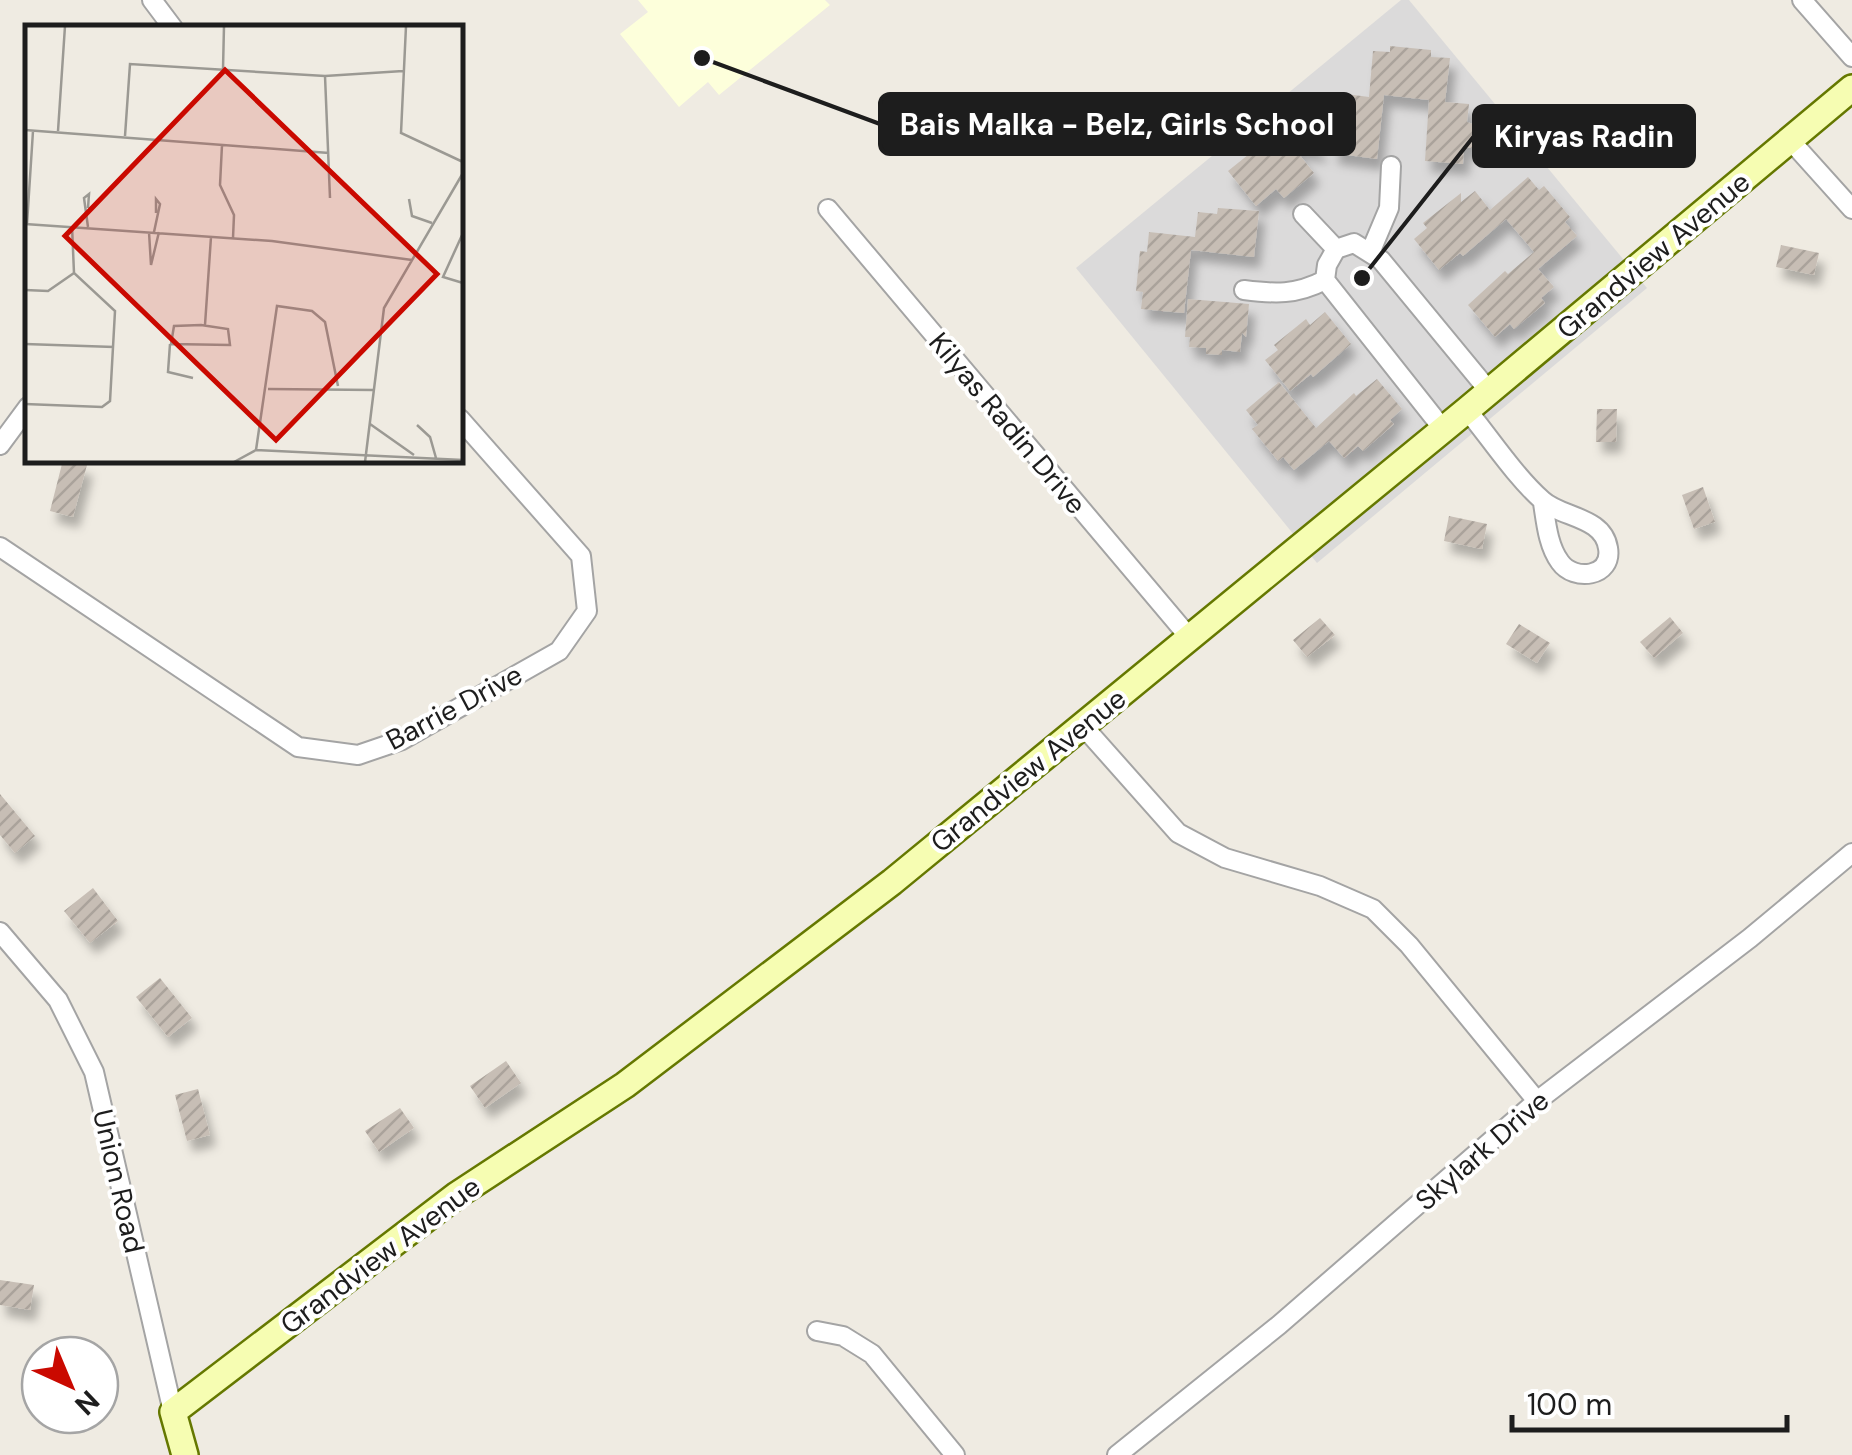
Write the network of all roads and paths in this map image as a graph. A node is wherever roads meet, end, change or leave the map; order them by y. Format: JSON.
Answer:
{"nodes":[{"id":1,"x":152,"y":0,"type":"edge"},
{"id":2,"x":1802,"y":0,"type":"edge"},
{"id":3,"x":172,"y":25,"type":"edge"},
{"id":4,"x":1852,"y":57,"type":"edge"},
{"id":5,"x":1852,"y":88,"type":"edge"},
{"id":6,"x":1790,"y":140,"type":"junction"},
{"id":7,"x":1391,"y":166,"type":"dead end"},
{"id":8,"x":828,"y":209,"type":"dead end"},
{"id":9,"x":1852,"y":209,"type":"edge"},
{"id":10,"x":1302,"y":214,"type":"dead end"},
{"id":11,"x":1336,"y":249,"type":"junction"},
{"id":12,"x":1370,"y":253,"type":"junction"},
{"id":13,"x":1325,"y":280,"type":"junction"},
{"id":14,"x":1244,"y":290,"type":"dead end"},
{"id":15,"x":1489,"y":390,"type":"junction"},
{"id":16,"x":1467,"y":410,"type":"junction"},
{"id":17,"x":25,"y":411,"type":"edge"},
{"id":18,"x":462,"y":421,"type":"edge"},
{"id":19,"x":1442,"y":429,"type":"junction"},
{"id":20,"x":0,"y":445,"type":"edge"},
{"id":21,"x":1544,"y":502,"type":"dead end"},
{"id":22,"x":0,"y":547,"type":"edge"},
{"id":23,"x":1188,"y":638,"type":"junction"},
{"id":24,"x":1083,"y":726,"type":"junction"},
{"id":25,"x":1852,"y":852,"type":"edge"},
{"id":26,"x":0,"y":932,"type":"edge"},
{"id":27,"x":1538,"y":1101,"type":"junction"},
{"id":28,"x":817,"y":1332,"type":"dead end"},
{"id":29,"x":173,"y":1412,"type":"junction"},
{"id":30,"x":185,"y":1455,"type":"edge"},
{"id":31,"x":955,"y":1455,"type":"edge"},
{"id":32,"x":1117,"y":1455,"type":"edge"}],
"edges":[{"from":1,"to":3,"type":"street"},
{"from":2,"to":4,"type":"street"},
{"from":5,"to":6,"type":"street","name":"Grandview Avenue"},
{"from":6,"to":9,"type":"street"},
{"from":6,"to":15,"type":"street","name":"Grandview Avenue"},
{"from":7,"to":12,"type":"street"},
{"from":8,"to":23,"type":"street","name":"Kilyas Radin Drive"},
{"from":10,"to":11,"type":"street"},
{"from":11,"to":12,"type":"street"},
{"from":11,"to":13,"type":"street"},
{"from":12,"to":15,"type":"street"},
{"from":13,"to":14,"type":"street"},
{"from":13,"to":19,"type":"street"},
{"from":15,"to":16,"type":"street","name":"Grandview Avenue"},
{"from":16,"to":19,"type":"street","name":"Grandview Avenue"},
{"from":16,"to":21,"type":"street"},
{"from":17,"to":20,"type":"street"},
{"from":18,"to":22,"type":"street","name":"Barrie Drive"},
{"from":19,"to":23,"type":"street","name":"Grandview Avenue"},
{"from":23,"to":24,"type":"street","name":"Grandview Avenue"},
{"from":24,"to":27,"type":"street"},
{"from":24,"to":29,"type":"street","name":"Grandview Avenue"},
{"from":25,"to":27,"type":"street","name":"Skylark Drive"},
{"from":26,"to":29,"type":"street","name":"Union Road"},
{"from":27,"to":32,"type":"street","name":"Skylark Drive"},
{"from":28,"to":31,"type":"street"},
{"from":29,"to":30,"type":"street","name":"Union Road"}]}
